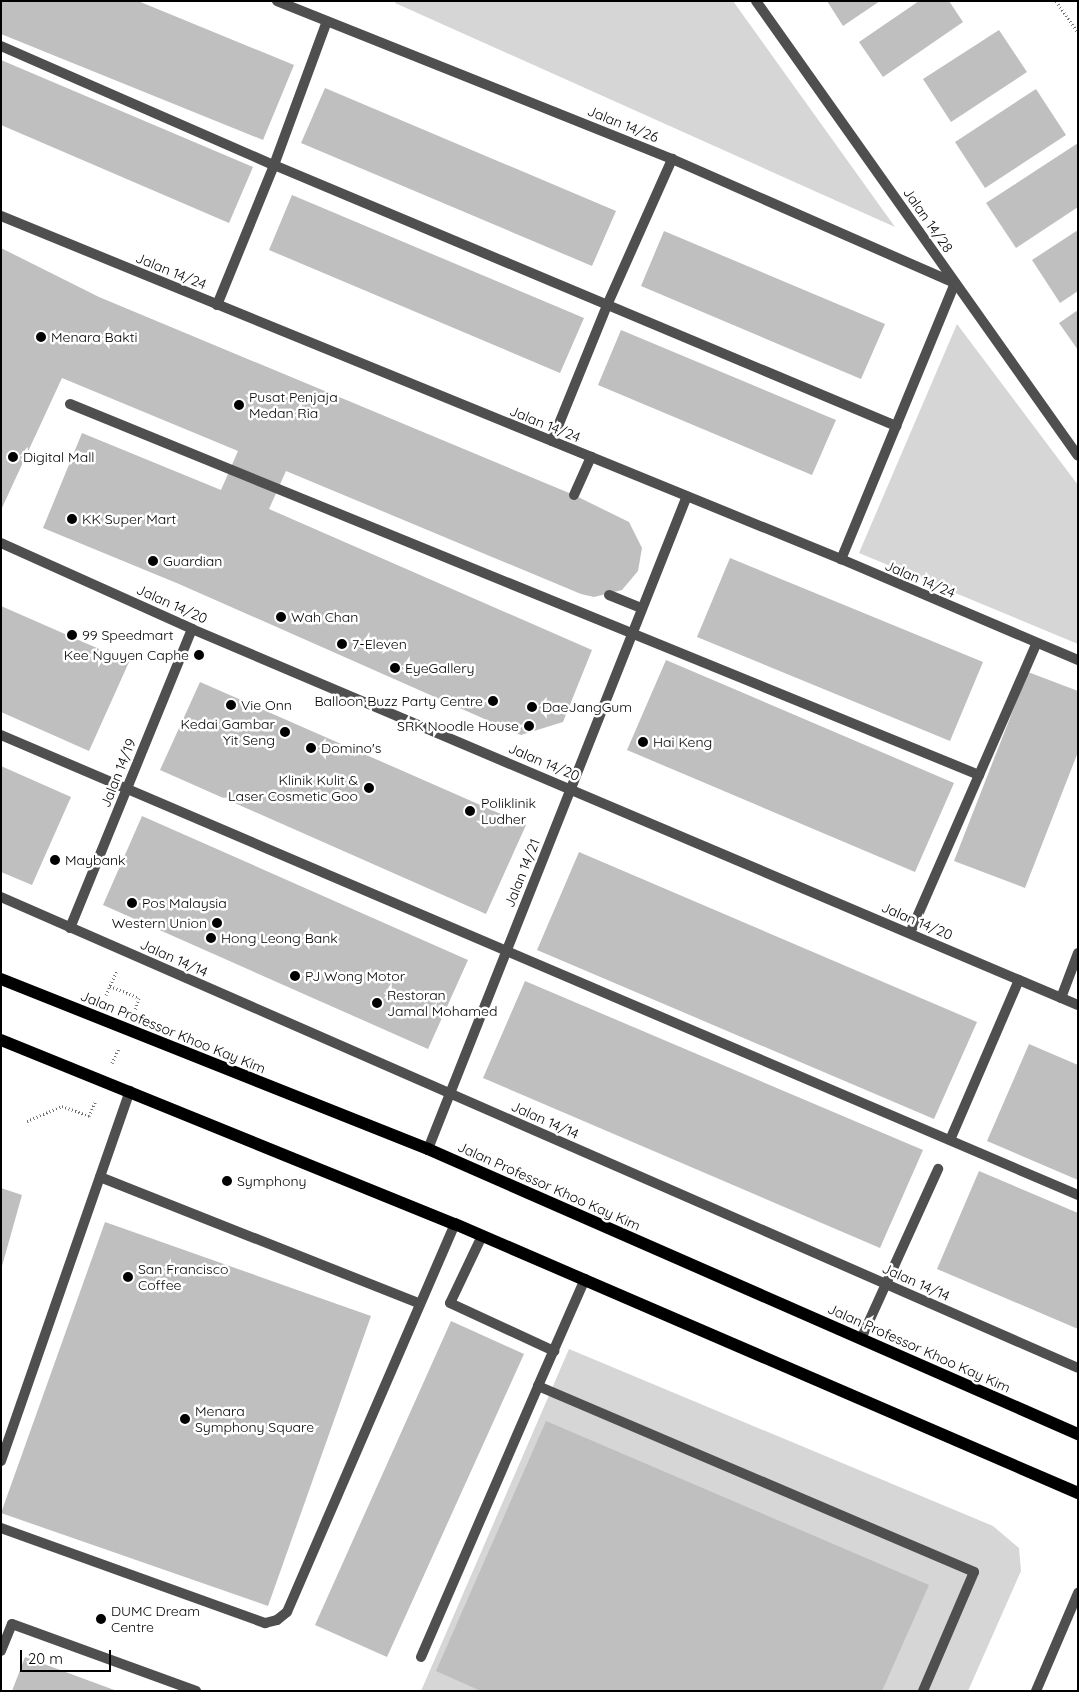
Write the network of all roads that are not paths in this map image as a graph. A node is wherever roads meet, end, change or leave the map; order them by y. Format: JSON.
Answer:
{"nodes":[{"id":1,"x":277,"y":1,"type":"edge"},
{"id":2,"x":756,"y":1,"type":"edge"},
{"id":3,"x":296,"y":5,"type":"edge"},
{"id":4,"x":327,"y":21,"type":"junction"},
{"id":5,"x":1,"y":46,"type":"edge"},
{"id":6,"x":672,"y":159,"type":"junction"},
{"id":7,"x":274,"y":165,"type":"junction"},
{"id":8,"x":1,"y":216,"type":"edge"},
{"id":9,"x":955,"y":283,"type":"junction"},
{"id":10,"x":608,"y":303,"type":"junction"},
{"id":11,"x":217,"y":304,"type":"junction"},
{"id":12,"x":70,"y":404,"type":"dead end"},
{"id":13,"x":896,"y":426,"type":"junction"},
{"id":14,"x":552,"y":441,"type":"junction"},
{"id":15,"x":1078,"y":456,"type":"edge"},
{"id":16,"x":591,"y":457,"type":"junction"},
{"id":17,"x":574,"y":495,"type":"dead end"},
{"id":18,"x":687,"y":496,"type":"junction"},
{"id":19,"x":1,"y":543,"type":"edge"},
{"id":20,"x":841,"y":559,"type":"junction"},
{"id":21,"x":609,"y":595,"type":"dead end"},
{"id":22,"x":642,"y":608,"type":"junction"},
{"id":23,"x":192,"y":629,"type":"junction"},
{"id":24,"x":633,"y":633,"type":"junction"},
{"id":25,"x":1036,"y":644,"type":"junction"},
{"id":26,"x":1078,"y":660,"type":"edge"},
{"id":27,"x":1,"y":735,"type":"edge"},
{"id":28,"x":979,"y":775,"type":"junction"},
{"id":29,"x":127,"y":788,"type":"junction"},
{"id":30,"x":571,"y":789,"type":"junction"},
{"id":31,"x":1,"y":898,"type":"edge"},
{"id":32,"x":70,"y":928,"type":"junction"},
{"id":33,"x":910,"y":934,"type":"junction"},
{"id":34,"x":507,"y":948,"type":"junction"},
{"id":35,"x":1078,"y":953,"type":"edge"},
{"id":36,"x":1,"y":979,"type":"edge"},
{"id":37,"x":1019,"y":980,"type":"junction"},
{"id":38,"x":1060,"y":998,"type":"junction"},
{"id":39,"x":1078,"y":1005,"type":"edge"},
{"id":40,"x":1,"y":1040,"type":"edge"},
{"id":41,"x":130,"y":1091,"type":"junction"},
{"id":42,"x":450,"y":1093,"type":"junction"},
{"id":43,"x":950,"y":1140,"type":"junction"},
{"id":44,"x":428,"y":1149,"type":"junction"},
{"id":45,"x":938,"y":1169,"type":"dead end"},
{"id":46,"x":100,"y":1177,"type":"junction"},
{"id":47,"x":1078,"y":1195,"type":"edge"},
{"id":48,"x":455,"y":1224,"type":"junction"},
{"id":49,"x":482,"y":1236,"type":"junction"},
{"id":50,"x":585,"y":1279,"type":"junction"},
{"id":51,"x":888,"y":1284,"type":"junction"},
{"id":52,"x":420,"y":1304,"type":"junction"},
{"id":53,"x":861,"y":1339,"type":"junction"},
{"id":54,"x":554,"y":1351,"type":"junction"},
{"id":55,"x":1078,"y":1368,"type":"edge"},
{"id":56,"x":538,"y":1386,"type":"junction"},
{"id":57,"x":1078,"y":1434,"type":"edge"},
{"id":58,"x":1,"y":1460,"type":"edge"},
{"id":59,"x":1078,"y":1493,"type":"edge"},
{"id":60,"x":1,"y":1528,"type":"edge"},
{"id":61,"x":1078,"y":1593,"type":"edge"},
{"id":62,"x":1,"y":1651,"type":"edge"},
{"id":63,"x":421,"y":1657,"type":"dead end"},
{"id":64,"x":196,"y":1691,"type":"edge"},
{"id":65,"x":923,"y":1691,"type":"edge"},
{"id":66,"x":1036,"y":1691,"type":"edge"}],
"edges":[{"from":1,"to":3,"type":"street","name":"Jalan 14/26"},
{"from":2,"to":9,"type":"street","name":"Jalan 14/28"},
{"from":3,"to":4,"type":"street","name":"Jalan 14/26"},
{"from":4,"to":6,"type":"street","name":"Jalan 14/26"},
{"from":4,"to":7,"type":"street"},
{"from":5,"to":7,"type":"street"},
{"from":6,"to":9,"type":"street","name":"Jalan 14/26"},
{"from":6,"to":10,"type":"street"},
{"from":7,"to":10,"type":"street"},
{"from":7,"to":11,"type":"street"},
{"from":8,"to":11,"type":"street","name":"Jalan 14/24"},
{"from":9,"to":13,"type":"street"},
{"from":9,"to":15,"type":"street","name":"Jalan 14/28"},
{"from":10,"to":13,"type":"street"},
{"from":10,"to":14,"type":"street"},
{"from":11,"to":14,"type":"street","name":"Jalan 14/24"},
{"from":12,"to":24,"type":"street"},
{"from":13,"to":20,"type":"street"},
{"from":14,"to":16,"type":"street","name":"Jalan 14/24"},
{"from":16,"to":17,"type":"street"},
{"from":16,"to":18,"type":"street","name":"Jalan 14/24"},
{"from":18,"to":20,"type":"street","name":"Jalan 14/24"},
{"from":18,"to":22,"type":"street","name":"Jalan 14/21"},
{"from":19,"to":23,"type":"street","name":"Jalan 14/20"},
{"from":20,"to":25,"type":"street","name":"Jalan 14/24"},
{"from":21,"to":22,"type":"street"},
{"from":22,"to":24,"type":"street","name":"Jalan 14/21"},
{"from":23,"to":29,"type":"street","name":"Jalan 14/19"},
{"from":23,"to":30,"type":"street","name":"Jalan 14/20"},
{"from":24,"to":28,"type":"street"},
{"from":24,"to":30,"type":"street","name":"Jalan 14/21"},
{"from":25,"to":26,"type":"street","name":"Jalan 14/24"},
{"from":25,"to":28,"type":"street"},
{"from":27,"to":29,"type":"street"},
{"from":28,"to":33,"type":"street"},
{"from":29,"to":32,"type":"street","name":"Jalan 14/19"},
{"from":29,"to":34,"type":"street"},
{"from":30,"to":33,"type":"street","name":"Jalan 14/20"},
{"from":30,"to":34,"type":"street","name":"Jalan 14/21"},
{"from":31,"to":32,"type":"street","name":"Jalan 14/14"},
{"from":32,"to":42,"type":"street","name":"Jalan 14/14"},
{"from":33,"to":37,"type":"street","name":"Jalan 14/20"},
{"from":34,"to":42,"type":"street","name":"Jalan 14/21"},
{"from":34,"to":43,"type":"street"},
{"from":35,"to":38,"type":"street"},
{"from":36,"to":44,"type":"main road","name":"Jalan Professor Khoo Kay Kim"},
{"from":37,"to":38,"type":"street","name":"Jalan 14/20"},
{"from":37,"to":43,"type":"street"},
{"from":38,"to":39,"type":"street","name":"Jalan 14/20"},
{"from":40,"to":41,"type":"main road"},
{"from":41,"to":46,"type":"street"},
{"from":41,"to":48,"type":"main road"},
{"from":42,"to":44,"type":"street","name":"Jalan 14/21"},
{"from":42,"to":51,"type":"street","name":"Jalan 14/14"},
{"from":43,"to":47,"type":"street"},
{"from":44,"to":53,"type":"main road","name":"Jalan Professor Khoo Kay Kim"},
{"from":45,"to":51,"type":"street"},
{"from":46,"to":52,"type":"street"},
{"from":46,"to":58,"type":"street"},
{"from":48,"to":49,"type":"main road"},
{"from":48,"to":52,"type":"street"},
{"from":49,"to":50,"type":"main road"},
{"from":49,"to":54,"type":"street"},
{"from":50,"to":54,"type":"street"},
{"from":50,"to":59,"type":"main road"},
{"from":51,"to":53,"type":"street"},
{"from":51,"to":55,"type":"street","name":"Jalan 14/14"},
{"from":52,"to":60,"type":"street"},
{"from":53,"to":57,"type":"main road","name":"Jalan Professor Khoo Kay Kim"},
{"from":54,"to":56,"type":"street"},
{"from":56,"to":63,"type":"street"},
{"from":56,"to":65,"type":"street"},
{"from":61,"to":66,"type":"street"},
{"from":62,"to":64,"type":"street"}]}
